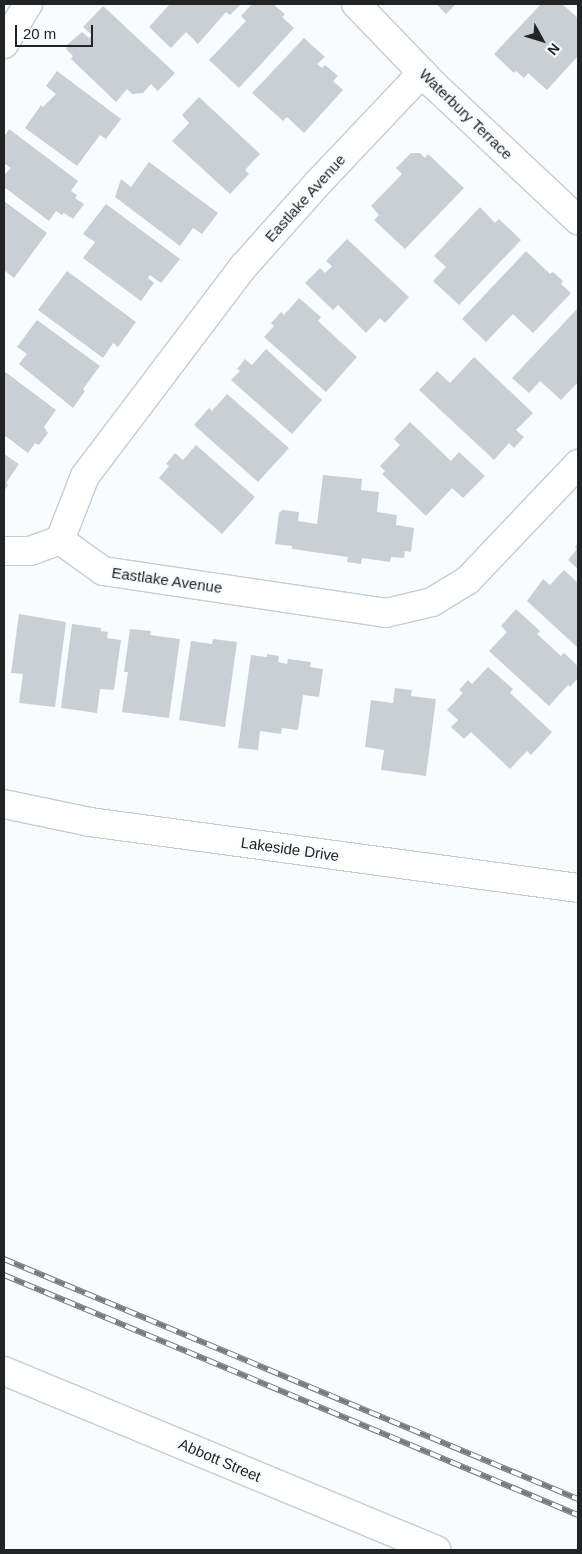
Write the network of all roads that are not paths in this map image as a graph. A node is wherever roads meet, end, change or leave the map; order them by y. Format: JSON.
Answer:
{"nodes":[{"id":1,"x":28,"y":4,"type":"edge"},
{"id":2,"x":356,"y":4,"type":"edge"},
{"id":3,"x":4,"y":44,"type":"edge"},
{"id":4,"x":422,"y":73,"type":"junction"},
{"id":5,"x":578,"y":220,"type":"edge"},
{"id":6,"x":578,"y":464,"type":"edge"},
{"id":7,"x":60,"y":540,"type":"junction"},
{"id":8,"x":4,"y":552,"type":"edge"},
{"id":9,"x":4,"y":804,"type":"edge"},
{"id":10,"x":578,"y":888,"type":"edge"},
{"id":11,"x":4,"y":1371,"type":"edge"},
{"id":12,"x":436,"y":1550,"type":"edge"}],
"edges":[{"from":1,"to":3,"type":"street"},
{"from":2,"to":4,"type":"street","name":"Waterbury Terrace"},
{"from":4,"to":5,"type":"street","name":"Waterbury Terrace"},
{"from":4,"to":7,"type":"street","name":"Eastlake Avenue"},
{"from":6,"to":7,"type":"street","name":"Eastlake Avenue"},
{"from":7,"to":8,"type":"street"},
{"from":9,"to":10,"type":"street","name":"Lakeside Drive"},
{"from":11,"to":12,"type":"street","name":"Abbott Street"}]}
